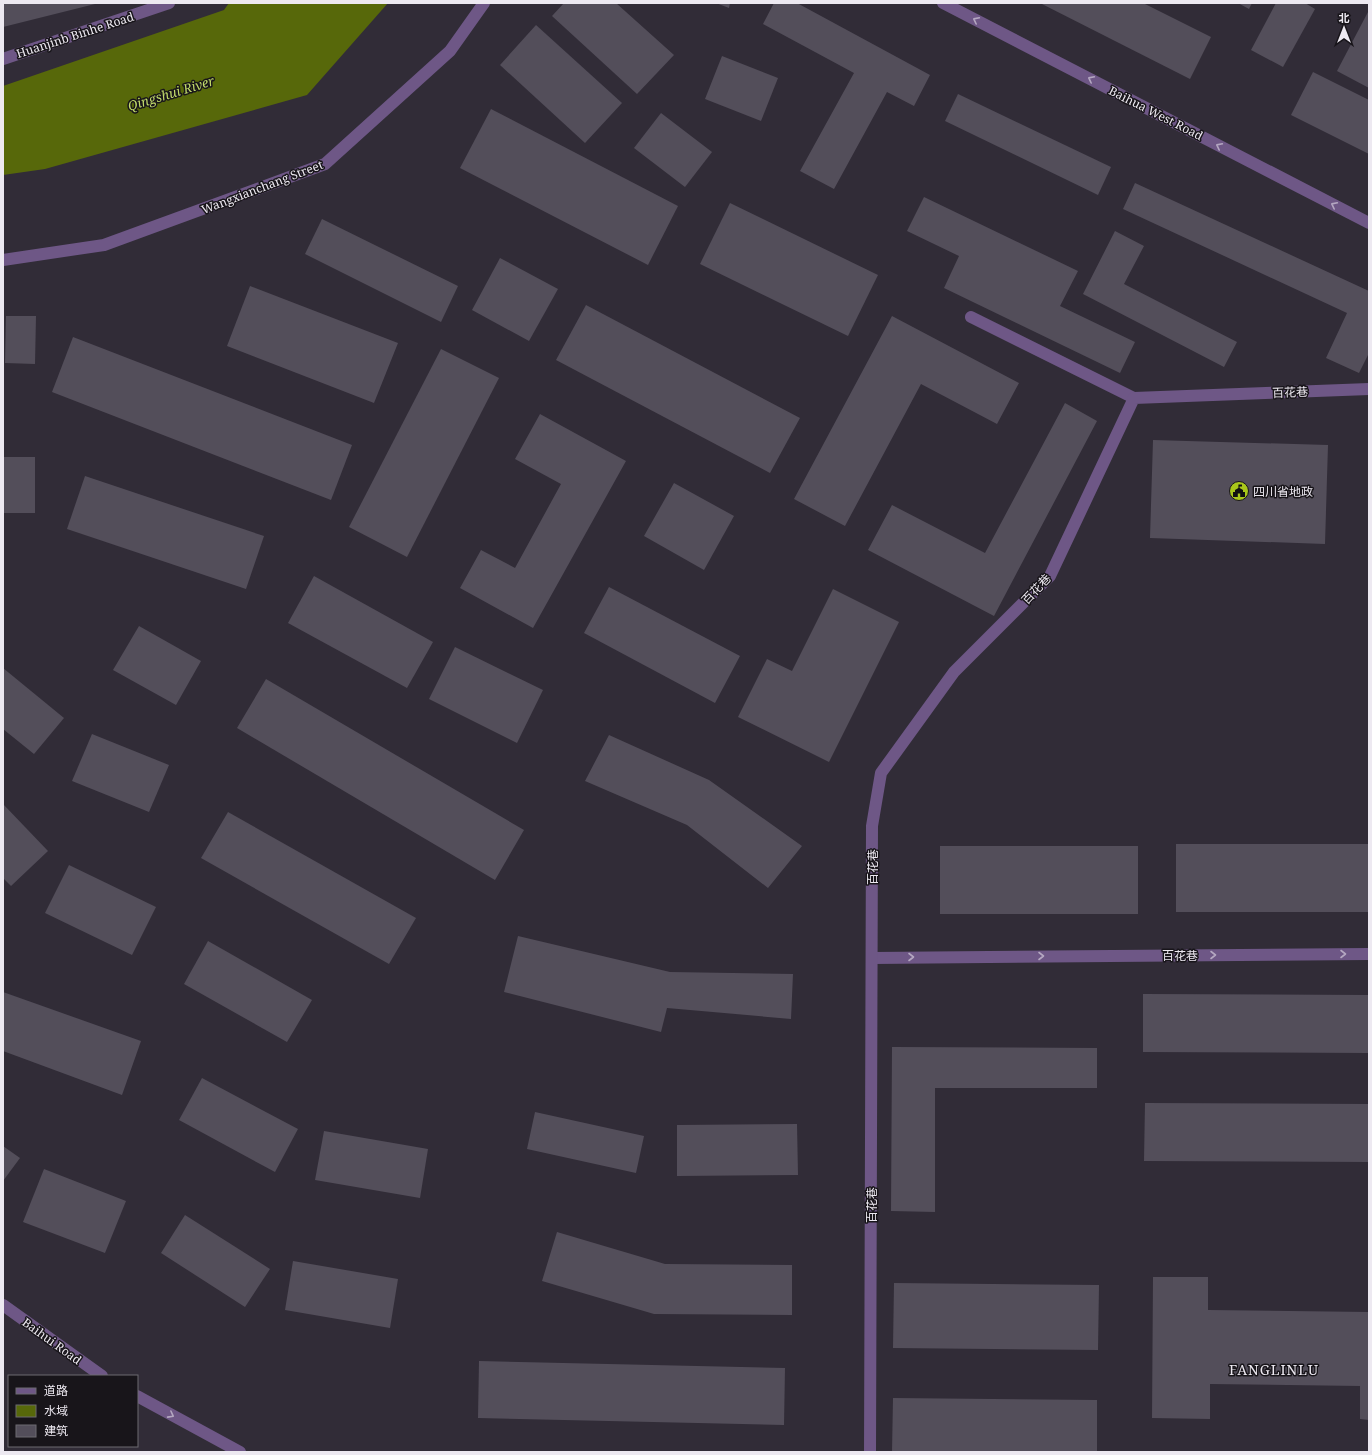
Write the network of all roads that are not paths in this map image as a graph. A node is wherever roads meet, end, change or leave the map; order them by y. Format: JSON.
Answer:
{"nodes":[{"id":1,"x":169,"y":3,"type":"edge"},
{"id":2,"x":484,"y":3,"type":"edge"},
{"id":3,"x":943,"y":3,"type":"edge"},
{"id":4,"x":3,"y":59,"type":"edge"},
{"id":5,"x":1369,"y":223,"type":"edge"},
{"id":6,"x":3,"y":260,"type":"edge"},
{"id":7,"x":971,"y":317,"type":"dead end"},
{"id":8,"x":1369,"y":389,"type":"edge"},
{"id":9,"x":1134,"y":398,"type":"junction"},
{"id":10,"x":1369,"y":954,"type":"edge"},
{"id":11,"x":872,"y":958,"type":"junction"},
{"id":12,"x":3,"y":1305,"type":"edge"},
{"id":13,"x":101,"y":1375,"type":"edge"},
{"id":14,"x":138,"y":1397,"type":"edge"},
{"id":15,"x":240,"y":1452,"type":"edge"},
{"id":16,"x":870,"y":1452,"type":"edge"}],
"edges":[{"from":1,"to":4,"type":"street","name":"Huanjinb Binhe Road"},
{"from":2,"to":6,"type":"street","name":"Wangxianchang Street"},
{"from":5,"to":3,"type":"street","name":"Baihua West Road","one_way":true},
{"from":7,"to":9,"type":"street"},
{"from":8,"to":9,"type":"street","name":"百花巷"},
{"from":9,"to":11,"type":"street","name":"百花巷"},
{"from":11,"to":10,"type":"street","name":"百花巷","one_way":true},
{"from":11,"to":16,"type":"street","name":"百花巷"},
{"from":12,"to":13,"type":"street","name":"Baihui Road"},
{"from":14,"to":15,"type":"street","one_way":true}]}
